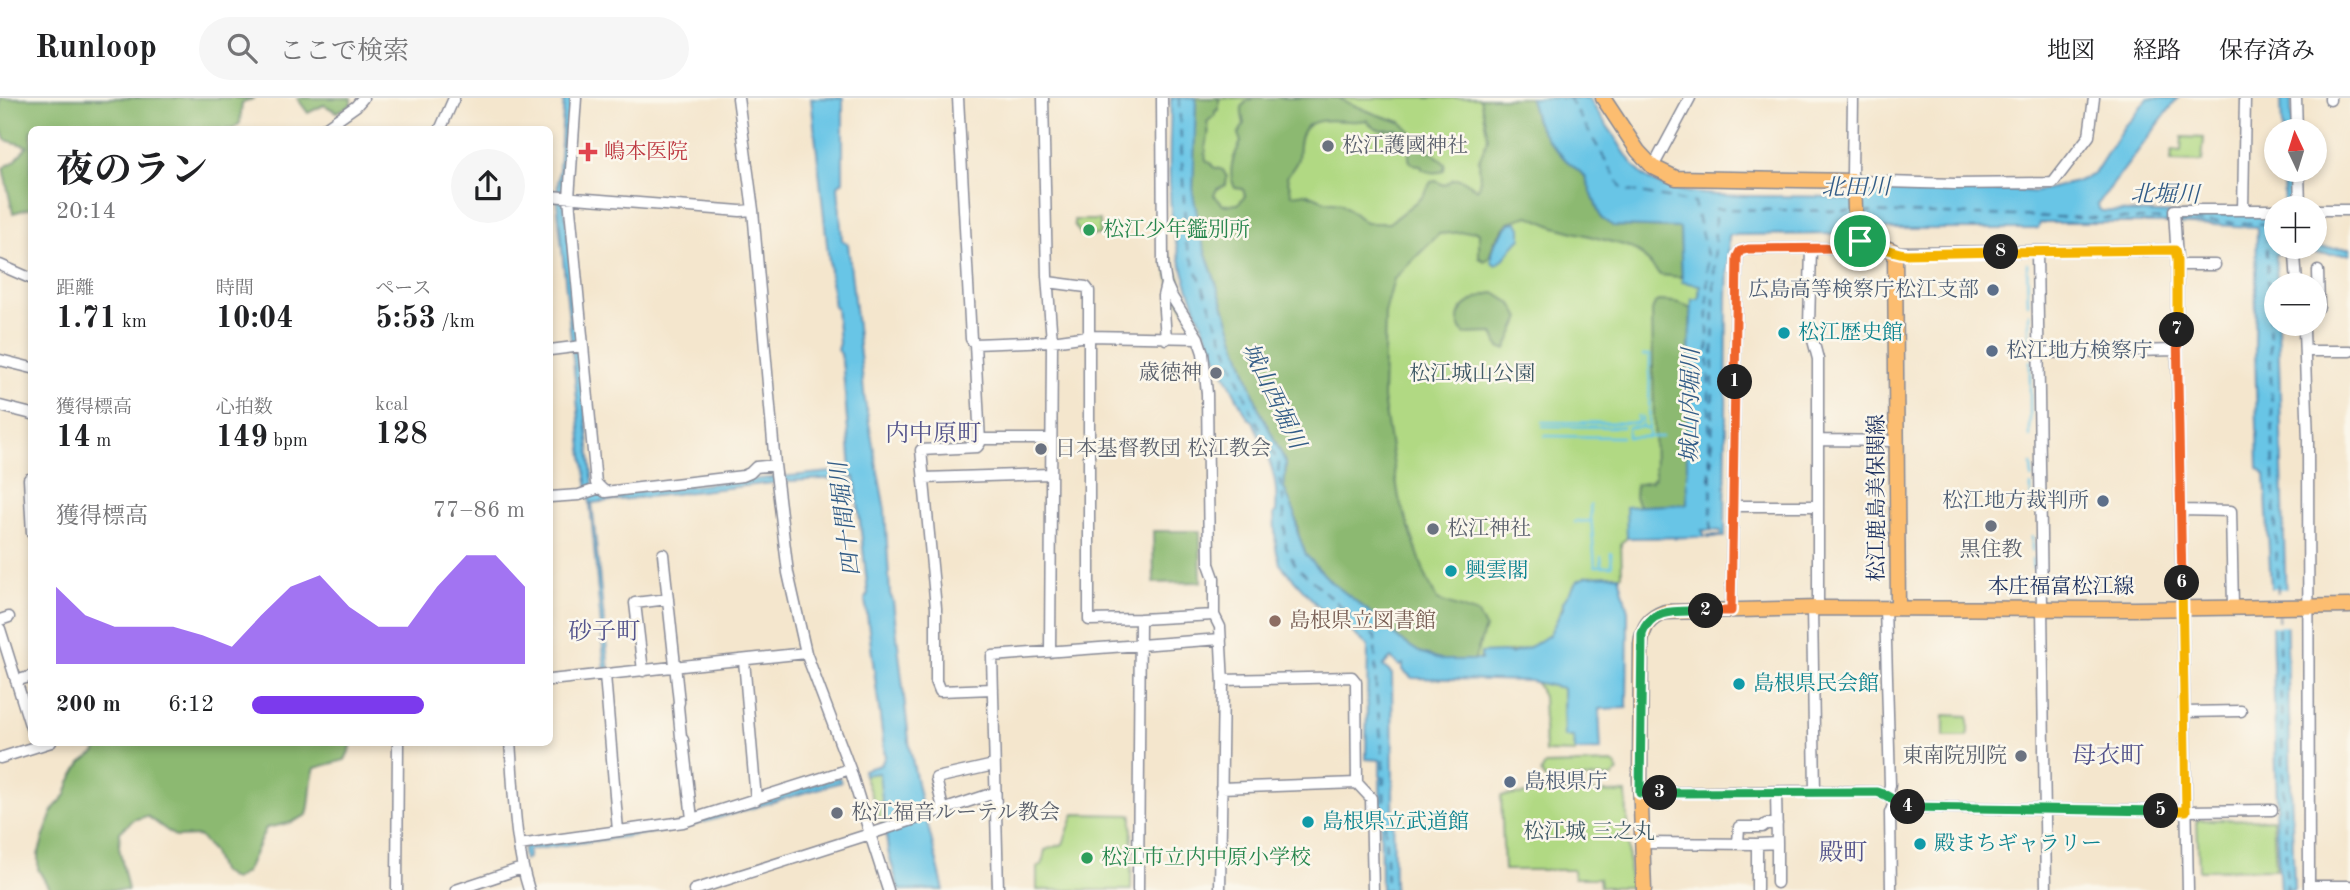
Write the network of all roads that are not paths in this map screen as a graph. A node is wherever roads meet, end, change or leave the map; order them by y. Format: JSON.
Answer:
{"nodes":[{"id":1,"x":363,"y":98,"type":"edge"},
{"id":2,"x":454,"y":98,"type":"edge"},
{"id":3,"x":563,"y":98,"type":"edge"},
{"id":4,"x":738,"y":98,"type":"edge"},
{"id":5,"x":958,"y":98,"type":"edge"},
{"id":6,"x":1043,"y":98,"type":"edge"},
{"id":7,"x":1162,"y":98,"type":"edge"},
{"id":8,"x":1603,"y":98,"type":"edge"},
{"id":9,"x":1690,"y":98,"type":"edge"},
{"id":10,"x":1853,"y":98,"type":"edge"},
{"id":11,"x":2094,"y":98,"type":"edge"},
{"id":12,"x":2245,"y":98,"type":"edge"},
{"id":13,"x":2296,"y":98,"type":"edge"},
{"id":14,"x":575,"y":99,"type":"edge"},
{"id":15,"x":2297,"y":119,"type":"edge"},
{"id":16,"x":328,"y":126,"type":"edge"},
{"id":17,"x":442,"y":126,"type":"edge"},
{"id":18,"x":1653,"y":167,"type":"junction"},
{"id":19,"x":1854,"y":189,"type":"junction"},
{"id":20,"x":560,"y":197,"type":"edge"},
{"id":21,"x":753,"y":210,"type":"junction"},
{"id":22,"x":2243,"y":210,"type":"junction"},
{"id":23,"x":2327,"y":210,"type":"edge"},
{"id":24,"x":2350,"y":210,"type":"edge"},
{"id":25,"x":2264,"y":211,"type":"edge"},
{"id":26,"x":1857,"y":236,"type":"junction"},
{"id":27,"x":1811,"y":249,"type":"junction"},
{"id":28,"x":2175,"y":250,"type":"junction"},
{"id":29,"x":1895,"y":252,"type":"junction"},
{"id":30,"x":2037,"y":252,"type":"junction"},
{"id":31,"x":0,"y":265,"type":"edge"},
{"id":32,"x":2177,"y":265,"type":"junction"},
{"id":33,"x":2215,"y":265,"type":"dead end"},
{"id":34,"x":28,"y":277,"type":"edge"},
{"id":35,"x":1048,"y":282,"type":"junction"},
{"id":36,"x":1166,"y":284,"type":"junction"},
{"id":37,"x":1088,"y":336,"type":"junction"},
{"id":38,"x":2304,"y":336,"type":"edge"},
{"id":39,"x":1198,"y":338,"type":"junction"},
{"id":40,"x":1166,"y":339,"type":"junction"},
{"id":41,"x":1052,"y":341,"type":"junction"},
{"id":42,"x":975,"y":344,"type":"junction"},
{"id":43,"x":578,"y":347,"type":"junction"},
{"id":44,"x":553,"y":350,"type":"edge"},
{"id":45,"x":2177,"y":350,"type":"junction"},
{"id":46,"x":2305,"y":351,"type":"junction"},
{"id":47,"x":2350,"y":351,"type":"edge"},
{"id":48,"x":2038,"y":354,"type":"junction"},
{"id":49,"x":0,"y":360,"type":"edge"},
{"id":50,"x":28,"y":367,"type":"edge"},
{"id":51,"x":0,"y":406,"type":"edge"},
{"id":52,"x":28,"y":413,"type":"edge"},
{"id":53,"x":980,"y":439,"type":"junction"},
{"id":54,"x":1051,"y":439,"type":"junction"},
{"id":55,"x":1819,"y":440,"type":"junction"},
{"id":56,"x":1898,"y":440,"type":"junction"},
{"id":57,"x":1051,"y":474,"type":"junction"},
{"id":58,"x":776,"y":475,"type":"junction"},
{"id":59,"x":923,"y":478,"type":"junction"},
{"id":60,"x":594,"y":490,"type":"junction"},
{"id":61,"x":553,"y":497,"type":"edge"},
{"id":62,"x":1734,"y":506,"type":"junction"},
{"id":63,"x":1818,"y":506,"type":"junction"},
{"id":64,"x":2180,"y":510,"type":"junction"},
{"id":65,"x":663,"y":554,"type":"dead end"},
{"id":66,"x":668,"y":600,"type":"junction"},
{"id":67,"x":2233,"y":606,"type":"junction"},
{"id":68,"x":2307,"y":606,"type":"junction"},
{"id":69,"x":2350,"y":606,"type":"edge"},
{"id":70,"x":1891,"y":607,"type":"junction"},
{"id":71,"x":1815,"y":608,"type":"junction"},
{"id":72,"x":2042,"y":608,"type":"junction"},
{"id":73,"x":2182,"y":608,"type":"junction"},
{"id":74,"x":1731,"y":611,"type":"junction"},
{"id":75,"x":1214,"y":615,"type":"junction"},
{"id":76,"x":1140,"y":619,"type":"junction"},
{"id":77,"x":0,"y":629,"type":"edge"},
{"id":78,"x":1221,"y":639,"type":"junction"},
{"id":79,"x":1141,"y":644,"type":"junction"},
{"id":80,"x":1050,"y":652,"type":"junction"},
{"id":81,"x":806,"y":653,"type":"junction"},
{"id":82,"x":744,"y":660,"type":"junction"},
{"id":83,"x":675,"y":667,"type":"junction"},
{"id":84,"x":643,"y":671,"type":"junction"},
{"id":85,"x":605,"y":675,"type":"junction"},
{"id":86,"x":28,"y":677,"type":"edge"},
{"id":87,"x":553,"y":680,"type":"edge"},
{"id":88,"x":1223,"y":680,"type":"junction"},
{"id":89,"x":16,"y":681,"type":"junction"},
{"id":90,"x":993,"y":689,"type":"junction"},
{"id":91,"x":2241,"y":711,"type":"dead end"},
{"id":92,"x":2185,"y":712,"type":"junction"},
{"id":93,"x":28,"y":718,"type":"edge"},
{"id":94,"x":31,"y":746,"type":"edge"},
{"id":95,"x":398,"y":746,"type":"edge"},
{"id":96,"x":510,"y":746,"type":"edge"},
{"id":97,"x":0,"y":758,"type":"edge"},
{"id":98,"x":994,"y":765,"type":"junction"},
{"id":99,"x":850,"y":769,"type":"junction"},
{"id":100,"x":1357,"y":783,"type":"junction"},
{"id":101,"x":1221,"y":788,"type":"junction"},
{"id":102,"x":1815,"y":791,"type":"junction"},
{"id":103,"x":1776,"y":792,"type":"junction"},
{"id":104,"x":994,"y":793,"type":"junction"},
{"id":105,"x":1640,"y":793,"type":"junction"},
{"id":106,"x":1891,"y":799,"type":"junction"},
{"id":107,"x":756,"y":800,"type":"junction"},
{"id":108,"x":943,"y":808,"type":"junction"},
{"id":109,"x":2045,"y":808,"type":"junction"},
{"id":110,"x":2272,"y":810,"type":"dead end"},
{"id":111,"x":2186,"y":811,"type":"junction"},
{"id":112,"x":692,"y":819,"type":"junction"},
{"id":113,"x":1777,"y":824,"type":"junction"},
{"id":114,"x":618,"y":831,"type":"junction"},
{"id":115,"x":870,"y":834,"type":"junction"},
{"id":116,"x":1642,"y":843,"type":"junction"},
{"id":117,"x":1777,"y":843,"type":"junction"},
{"id":118,"x":1738,"y":844,"type":"junction"},
{"id":119,"x":1757,"y":844,"type":"junction"},
{"id":120,"x":519,"y":845,"type":"junction"},
{"id":121,"x":522,"y":868,"type":"junction"},
{"id":122,"x":730,"y":878,"type":"junction"},
{"id":123,"x":1777,"y":883,"type":"dead end"},
{"id":124,"x":2350,"y":886,"type":"edge"},
{"id":125,"x":2309,"y":888,"type":"edge"},
{"id":126,"x":397,"y":890,"type":"edge"},
{"id":127,"x":456,"y":890,"type":"edge"},
{"id":128,"x":528,"y":890,"type":"edge"},
{"id":129,"x":694,"y":890,"type":"edge"},
{"id":130,"x":735,"y":890,"type":"edge"},
{"id":131,"x":888,"y":890,"type":"edge"},
{"id":132,"x":998,"y":890,"type":"edge"},
{"id":133,"x":1138,"y":890,"type":"edge"},
{"id":134,"x":1220,"y":890,"type":"edge"},
{"id":135,"x":1373,"y":890,"type":"edge"},
{"id":136,"x":1644,"y":890,"type":"edge"},
{"id":137,"x":1757,"y":890,"type":"edge"},
{"id":138,"x":1892,"y":890,"type":"edge"},
{"id":139,"x":2046,"y":890,"type":"edge"},
{"id":140,"x":2188,"y":890,"type":"edge"}],
"edges":[{"from":1,"to":16,"type":"street"},
{"from":2,"to":17,"type":"street"},
{"from":3,"to":14,"type":"street"},
{"from":4,"to":21,"type":"street"},
{"from":5,"to":42,"type":"street"},
{"from":6,"to":35,"type":"street"},
{"from":7,"to":36,"type":"street"},
{"from":8,"to":18,"type":"main road"},
{"from":9,"to":18,"type":"street"},
{"from":10,"to":19,"type":"street"},
{"from":11,"to":19,"type":"street"},
{"from":12,"to":22,"type":"street"},
{"from":13,"to":15,"type":"street"},
{"from":14,"to":20,"type":"street"},
{"from":18,"to":19,"type":"main road"},
{"from":19,"to":26,"type":"main road"},
{"from":20,"to":21,"type":"street"},
{"from":20,"to":43,"type":"street"},
{"from":21,"to":58,"type":"street"},
{"from":22,"to":25,"type":"street"},
{"from":22,"to":28,"type":"street"},
{"from":23,"to":24,"type":"street"},
{"from":26,"to":27,"type":"street"},
{"from":26,"to":29,"type":"main road"},
{"from":27,"to":55,"type":"street"},
{"from":27,"to":62,"type":"street"},
{"from":28,"to":30,"type":"street"},
{"from":28,"to":32,"type":"street"},
{"from":29,"to":30,"type":"street"},
{"from":29,"to":56,"type":"main road","name":"松江鹿島美保関線"},
{"from":30,"to":48,"type":"street"},
{"from":31,"to":34,"type":"street"},
{"from":32,"to":33,"type":"street"},
{"from":32,"to":45,"type":"street"},
{"from":35,"to":37,"type":"street"},
{"from":35,"to":41,"type":"street"},
{"from":36,"to":39,"type":"street"},
{"from":36,"to":40,"type":"street"},
{"from":37,"to":40,"type":"street"},
{"from":37,"to":41,"type":"street"},
{"from":37,"to":76,"type":"street"},
{"from":38,"to":46,"type":"street"},
{"from":39,"to":40,"type":"street"},
{"from":39,"to":75,"type":"street"},
{"from":41,"to":42,"type":"street"},
{"from":41,"to":54,"type":"street"},
{"from":42,"to":53,"type":"street"},
{"from":43,"to":44,"type":"street"},
{"from":43,"to":60,"type":"street"},
{"from":45,"to":48,"type":"street"},
{"from":45,"to":64,"type":"street"},
{"from":46,"to":47,"type":"street"},
{"from":46,"to":68,"type":"street"},
{"from":48,"to":72,"type":"street"},
{"from":49,"to":50,"type":"street"},
{"from":51,"to":52,"type":"street"},
{"from":53,"to":54,"type":"street"},
{"from":53,"to":59,"type":"street"},
{"from":54,"to":57,"type":"street"},
{"from":55,"to":56,"type":"street"},
{"from":55,"to":63,"type":"street"},
{"from":56,"to":70,"type":"main road","name":"松江鹿島美保関線"},
{"from":57,"to":59,"type":"street"},
{"from":57,"to":80,"type":"street"},
{"from":58,"to":60,"type":"street"},
{"from":58,"to":81,"type":"street"},
{"from":59,"to":90,"type":"street"},
{"from":60,"to":61,"type":"street"},
{"from":62,"to":63,"type":"street"},
{"from":62,"to":74,"type":"street"},
{"from":63,"to":71,"type":"street"},
{"from":64,"to":67,"type":"street"},
{"from":64,"to":73,"type":"street"},
{"from":65,"to":66,"type":"street"},
{"from":66,"to":83,"type":"street"},
{"from":66,"to":84,"type":"street"},
{"from":67,"to":68,"type":"main road","name":"本庄福富松江線"},
{"from":67,"to":73,"type":"main road","name":"本庄福富松江線"},
{"from":68,"to":69,"type":"main road","name":"本庄福富松江線"},
{"from":68,"to":125,"type":"street"},
{"from":70,"to":71,"type":"main road","name":"松江鹿島美保関線"},
{"from":70,"to":72,"type":"main road","name":"本庄福富松江線"},
{"from":70,"to":106,"type":"street"},
{"from":71,"to":74,"type":"main road","name":"松江鹿島美保関線"},
{"from":71,"to":102,"type":"street"},
{"from":72,"to":73,"type":"main road","name":"本庄福富松江線"},
{"from":72,"to":109,"type":"street"},
{"from":73,"to":92,"type":"street"},
{"from":74,"to":105,"type":"main road","name":"松江鹿島美保関線"},
{"from":75,"to":76,"type":"street"},
{"from":75,"to":78,"type":"street"},
{"from":76,"to":79,"type":"street"},
{"from":77,"to":89,"type":"street"},
{"from":78,"to":79,"type":"street"},
{"from":78,"to":88,"type":"street"},
{"from":79,"to":80,"type":"street"},
{"from":79,"to":133,"type":"street"},
{"from":80,"to":90,"type":"street"},
{"from":81,"to":82,"type":"street"},
{"from":81,"to":99,"type":"street"},
{"from":82,"to":83,"type":"street"},
{"from":82,"to":107,"type":"street"},
{"from":83,"to":84,"type":"street"},
{"from":83,"to":112,"type":"street"},
{"from":84,"to":85,"type":"street"},
{"from":85,"to":87,"type":"street"},
{"from":85,"to":114,"type":"street"},
{"from":86,"to":89,"type":"street"},
{"from":88,"to":100,"type":"street"},
{"from":88,"to":101,"type":"street"},
{"from":89,"to":93,"type":"street"},
{"from":90,"to":98,"type":"street"},
{"from":91,"to":92,"type":"street"},
{"from":92,"to":111,"type":"street"},
{"from":94,"to":97,"type":"street"},
{"from":95,"to":126,"type":"street"},
{"from":96,"to":120,"type":"street"},
{"from":98,"to":104,"type":"street"},
{"from":98,"to":108,"type":"street"},
{"from":99,"to":107,"type":"street"},
{"from":99,"to":115,"type":"street"},
{"from":100,"to":101,"type":"street"},
{"from":100,"to":135,"type":"street"},
{"from":101,"to":134,"type":"street"},
{"from":102,"to":103,"type":"street"},
{"from":102,"to":106,"type":"street"},
{"from":103,"to":105,"type":"street"},
{"from":103,"to":113,"type":"street"},
{"from":104,"to":108,"type":"street"},
{"from":104,"to":132,"type":"street"},
{"from":105,"to":116,"type":"main road","name":"松江鹿島美保関線"},
{"from":106,"to":109,"type":"street"},
{"from":106,"to":138,"type":"street"},
{"from":107,"to":112,"type":"street"},
{"from":108,"to":115,"type":"street"},
{"from":109,"to":111,"type":"street"},
{"from":109,"to":139,"type":"street"},
{"from":110,"to":111,"type":"street"},
{"from":111,"to":140,"type":"street"},
{"from":112,"to":114,"type":"street"},
{"from":113,"to":117,"type":"street"},
{"from":113,"to":118,"type":"street"},
{"from":114,"to":120,"type":"street"},
{"from":115,"to":122,"type":"street"},
{"from":115,"to":131,"type":"street"},
{"from":116,"to":118,"type":"street"},
{"from":116,"to":136,"type":"main road","name":"松江鹿島美保関線"},
{"from":117,"to":119,"type":"street"},
{"from":117,"to":123,"type":"street"},
{"from":118,"to":119,"type":"street"},
{"from":119,"to":137,"type":"street"},
{"from":120,"to":121,"type":"street"},
{"from":121,"to":127,"type":"street"},
{"from":121,"to":128,"type":"street"},
{"from":122,"to":129,"type":"street"},
{"from":122,"to":130,"type":"street"},
{"from":124,"to":125,"type":"street"}]}
